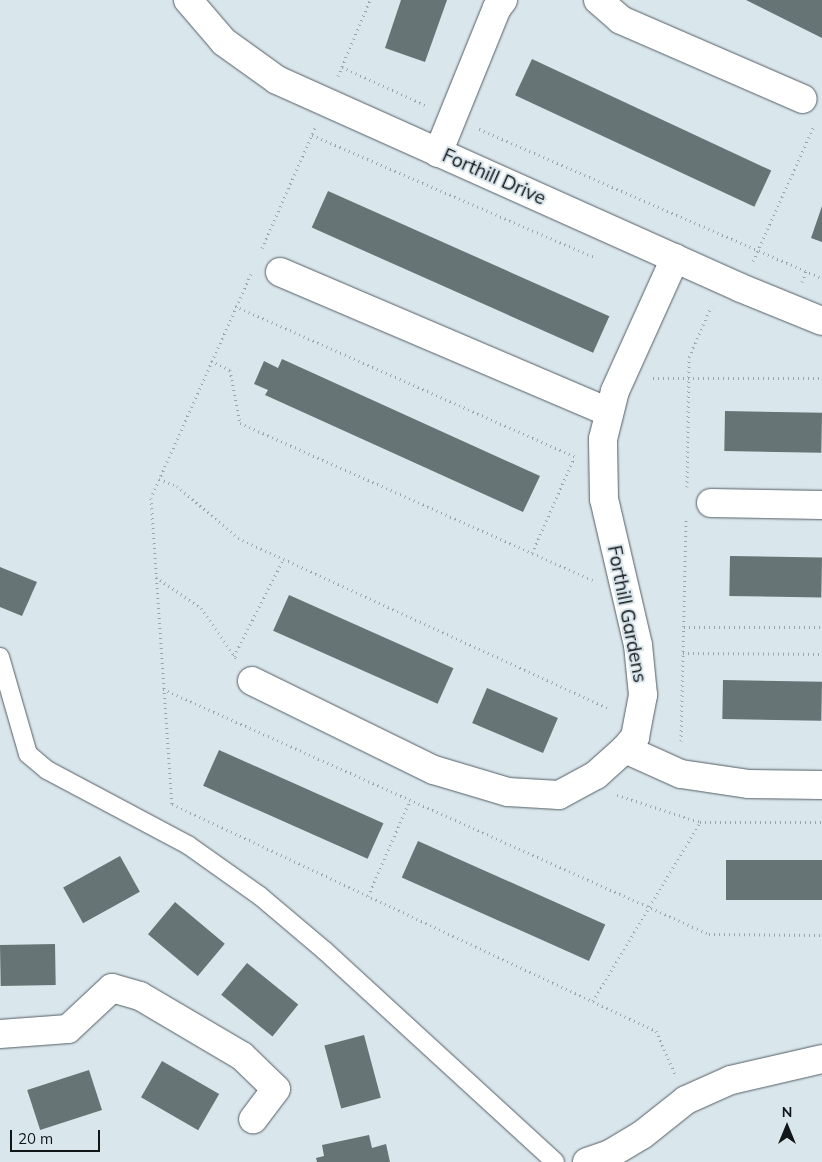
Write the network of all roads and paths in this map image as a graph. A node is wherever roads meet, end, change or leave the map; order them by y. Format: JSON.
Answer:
{"nodes":[{"id":1,"x":188,"y":0,"type":"edge"},
{"id":2,"x":503,"y":0,"type":"edge"},
{"id":3,"x":598,"y":0,"type":"edge"},
{"id":4,"x":342,"y":67,"type":"dead end"},
{"id":5,"x":803,"y":99,"type":"dead end"},
{"id":6,"x":452,"y":117,"type":"junction"},
{"id":7,"x":814,"y":126,"type":"dead end"},
{"id":8,"x":307,"y":148,"type":"dead end"},
{"id":9,"x":438,"y":153,"type":"junction"},
{"id":10,"x":261,"y":251,"type":"dead end"},
{"id":11,"x":757,"y":251,"type":"junction"},
{"id":12,"x":675,"y":258,"type":"junction"},
{"id":13,"x":253,"y":269,"type":"dead end"},
{"id":14,"x":280,"y":272,"type":"dead end"},
{"id":15,"x":822,"y":278,"type":"edge"},
{"id":16,"x":741,"y":288,"type":"junction"},
{"id":17,"x":236,"y":306,"type":"junction"},
{"id":18,"x":711,"y":307,"type":"dead end"},
{"id":19,"x":822,"y":321,"type":"edge"},
{"id":20,"x":211,"y":361,"type":"junction"},
{"id":21,"x":620,"y":378,"type":"junction"},
{"id":22,"x":688,"y":378,"type":"junction"},
{"id":23,"x":822,"y":378,"type":"edge"},
{"id":24,"x":609,"y":412,"type":"junction"},
{"id":25,"x":578,"y":448,"type":"dead end"},
{"id":26,"x":575,"y":457,"type":"junction"},
{"id":27,"x":602,"y":469,"type":"junction"},
{"id":28,"x":159,"y":479,"type":"junction"},
{"id":29,"x":695,"y":503,"type":"junction"},
{"id":30,"x":822,"y":505,"type":"edge"},
{"id":31,"x":532,"y":553,"type":"junction"},
{"id":32,"x":284,"y":558,"type":"junction"},
{"id":33,"x":156,"y":578,"type":"junction"},
{"id":34,"x":623,"y":587,"type":"junction"},
{"id":35,"x":684,"y":627,"type":"junction"},
{"id":36,"x":822,"y":628,"type":"edge"},
{"id":37,"x":683,"y":653,"type":"junction"},
{"id":38,"x":822,"y":654,"type":"edge"},
{"id":39,"x":234,"y":656,"type":"junction"},
{"id":40,"x":0,"y":657,"type":"edge"},
{"id":41,"x":252,"y":681,"type":"joint"},
{"id":42,"x":164,"y":689,"type":"junction"},
{"id":43,"x":638,"y":722,"type":"junction"},
{"id":44,"x":625,"y":749,"type":"junction"},
{"id":45,"x":681,"y":774,"type":"junction"},
{"id":46,"x":596,"y":775,"type":"junction"},
{"id":47,"x":822,"y":785,"type":"edge"},
{"id":48,"x":410,"y":800,"type":"junction"},
{"id":49,"x":700,"y":822,"type":"junction"},
{"id":50,"x":822,"y":822,"type":"edge"},
{"id":51,"x":368,"y":896,"type":"junction"},
{"id":52,"x":649,"y":908,"type":"junction"},
{"id":53,"x":822,"y":935,"type":"edge"},
{"id":54,"x":593,"y":1001,"type":"junction"},
{"id":55,"x":0,"y":1034,"type":"edge"},
{"id":56,"x":822,"y":1059,"type":"edge"},
{"id":57,"x":686,"y":1100,"type":"junction"},
{"id":58,"x":253,"y":1119,"type":"dead end"},
{"id":59,"x":556,"y":1162,"type":"edge"},
{"id":60,"x":587,"y":1162,"type":"edge"}],
"edges":[{"from":1,"to":9,"type":"street","name":"Forthill Drive"},
{"from":2,"to":6,"type":"street"},
{"from":3,"to":5,"type":"street"},
{"from":4,"to":6,"type":"path"},
{"from":6,"to":9,"type":"street"},
{"from":6,"to":11,"type":"path"},
{"from":7,"to":11,"type":"path"},
{"from":8,"to":10,"type":"path"},
{"from":9,"to":12,"type":"street","name":"Forthill Drive"},
{"from":11,"to":15,"type":"path"},
{"from":11,"to":16,"type":"path"},
{"from":12,"to":16,"type":"street","name":"Forthill Drive"},
{"from":12,"to":21,"type":"street","name":"Forthill Gardens"},
{"from":13,"to":17,"type":"path"},
{"from":14,"to":24,"type":"street"},
{"from":16,"to":19,"type":"street","name":"Forthill Drive"},
{"from":17,"to":20,"type":"path"},
{"from":17,"to":26,"type":"path"},
{"from":18,"to":22,"type":"path"},
{"from":20,"to":28,"type":"path"},
{"from":20,"to":31,"type":"path"},
{"from":21,"to":22,"type":"path"},
{"from":21,"to":24,"type":"street","name":"Forthill Gardens"},
{"from":22,"to":23,"type":"path"},
{"from":22,"to":29,"type":"path"},
{"from":24,"to":27,"type":"street","name":"Forthill Gardens"},
{"from":25,"to":26,"type":"path"},
{"from":26,"to":27,"type":"path"},
{"from":26,"to":31,"type":"path"},
{"from":27,"to":34,"type":"street","name":"Forthill Gardens"},
{"from":28,"to":32,"type":"path"},
{"from":28,"to":33,"type":"path"},
{"from":29,"to":30,"type":"street"},
{"from":29,"to":35,"type":"path"},
{"from":31,"to":34,"type":"path"},
{"from":32,"to":39,"type":"path"},
{"from":32,"to":43,"type":"path"},
{"from":33,"to":39,"type":"path"},
{"from":33,"to":42,"type":"path"},
{"from":34,"to":43,"type":"street","name":"Forthill Gardens"},
{"from":35,"to":36,"type":"path"},
{"from":35,"to":37,"type":"path"},
{"from":37,"to":38,"type":"path"},
{"from":37,"to":45,"type":"path"},
{"from":39,"to":41,"type":"path"},
{"from":40,"to":59,"type":"lane"},
{"from":41,"to":46,"type":"street","name":"Forthill Gardens"},
{"from":42,"to":48,"type":"path"},
{"from":42,"to":51,"type":"path"},
{"from":43,"to":44,"type":"street","name":"Forthill Gardens"},
{"from":44,"to":45,"type":"street"},
{"from":44,"to":46,"type":"street","name":"Forthill Gardens"},
{"from":45,"to":47,"type":"street"},
{"from":46,"to":49,"type":"path"},
{"from":48,"to":51,"type":"path"},
{"from":48,"to":52,"type":"path"},
{"from":49,"to":50,"type":"path"},
{"from":49,"to":52,"type":"path"},
{"from":51,"to":54,"type":"path"},
{"from":52,"to":53,"type":"path"},
{"from":52,"to":54,"type":"path"},
{"from":54,"to":57,"type":"path"},
{"from":55,"to":58,"type":"street"},
{"from":56,"to":57,"type":"street"},
{"from":57,"to":60,"type":"street"}]}
